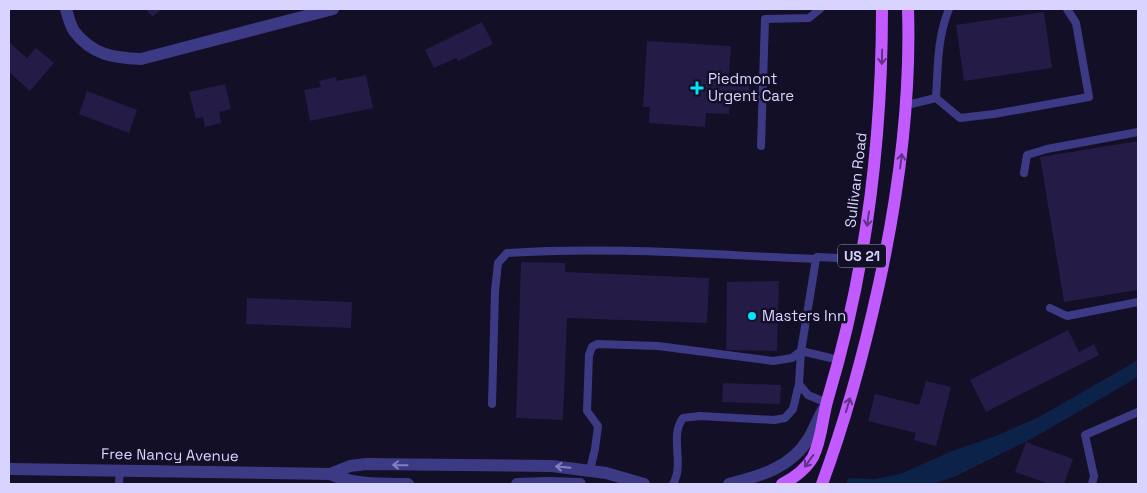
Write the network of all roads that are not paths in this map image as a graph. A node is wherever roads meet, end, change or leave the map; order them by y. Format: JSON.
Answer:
{"nodes":[{"id":1,"x":66,"y":9,"type":"edge"},
{"id":2,"x":333,"y":9,"type":"edge"},
{"id":3,"x":820,"y":9,"type":"edge"},
{"id":4,"x":882,"y":9,"type":"edge"},
{"id":5,"x":908,"y":9,"type":"edge"},
{"id":6,"x":949,"y":9,"type":"edge"},
{"id":7,"x":1067,"y":9,"type":"edge"},
{"id":8,"x":936,"y":98,"type":"junction"},
{"id":9,"x":907,"y":105,"type":"junction"},
{"id":10,"x":1138,"y":132,"type":"edge"},
{"id":11,"x":761,"y":146,"type":"dead end"},
{"id":12,"x":1024,"y":173,"type":"dead end"},
{"id":13,"x":816,"y":259,"type":"junction"},
{"id":14,"x":862,"y":259,"type":"junction"},
{"id":15,"x":1138,"y":302,"type":"edge"},
{"id":16,"x":1050,"y":308,"type":"dead end"},
{"id":17,"x":801,"y":351,"type":"junction"},
{"id":18,"x":839,"y":360,"type":"junction"},
{"id":19,"x":800,"y":384,"type":"junction"},
{"id":20,"x":826,"y":403,"type":"junction"},
{"id":21,"x":492,"y":404,"type":"dead end"},
{"id":22,"x":1138,"y":412,"type":"edge"},
{"id":23,"x":9,"y":469,"type":"edge"},
{"id":24,"x":120,"y":470,"type":"junction"},
{"id":25,"x":590,"y":470,"type":"junction"},
{"id":26,"x":330,"y":474,"type":"junction"},
{"id":27,"x":119,"y":484,"type":"edge"},
{"id":28,"x":408,"y":484,"type":"edge"},
{"id":29,"x":517,"y":484,"type":"edge"},
{"id":30,"x":574,"y":484,"type":"edge"},
{"id":31,"x":644,"y":484,"type":"edge"},
{"id":32,"x":672,"y":484,"type":"edge"},
{"id":33,"x":729,"y":484,"type":"edge"},
{"id":34,"x":782,"y":484,"type":"edge"},
{"id":35,"x":823,"y":484,"type":"edge"},
{"id":36,"x":1092,"y":484,"type":"edge"}],
"edges":[{"from":1,"to":2,"type":"street"},
{"from":3,"to":11,"type":"lane"},
{"from":4,"to":14,"type":"main road","name":"Sullivan Road","number":"US 21","one_way":true},
{"from":5,"to":9,"type":"main road","number":"US 21"},
{"from":6,"to":8,"type":"lane"},
{"from":7,"to":8,"type":"lane"},
{"from":8,"to":9,"type":"lane"},
{"from":35,"to":9,"type":"main road","number":"US 21","one_way":true},
{"from":10,"to":12,"type":"lane"},
{"from":13,"to":14,"type":"lane"},
{"from":13,"to":17,"type":"lane"},
{"from":13,"to":21,"type":"lane"},
{"from":14,"to":18,"type":"main road","name":"Sullivan Road","number":"US 21"},
{"from":15,"to":16,"type":"lane"},
{"from":17,"to":18,"type":"lane"},
{"from":17,"to":19,"type":"lane"},
{"from":17,"to":25,"type":"lane"},
{"from":18,"to":20,"type":"main road","name":"Sullivan Road","number":"US 21"},
{"from":19,"to":20,"type":"lane"},
{"from":19,"to":32,"type":"lane"},
{"from":20,"to":33,"type":"street"},
{"from":20,"to":34,"type":"main road","name":"Sullivan Road","number":"US 21","one_way":true},
{"from":22,"to":36,"type":"lane"},
{"from":23,"to":24,"type":"street","name":"Free Nancy Avenue"},
{"from":24,"to":26,"type":"street","name":"Free Nancy Avenue"},
{"from":24,"to":27,"type":"lane"},
{"from":25,"to":26,"type":"street","name":"Free Nancy Avenue","one_way":true},
{"from":25,"to":31,"type":"street","name":"Free Nancy Avenue"},
{"from":26,"to":28,"type":"street","name":"Free Nancy Avenue"},
{"from":29,"to":30,"type":"street"}]}
